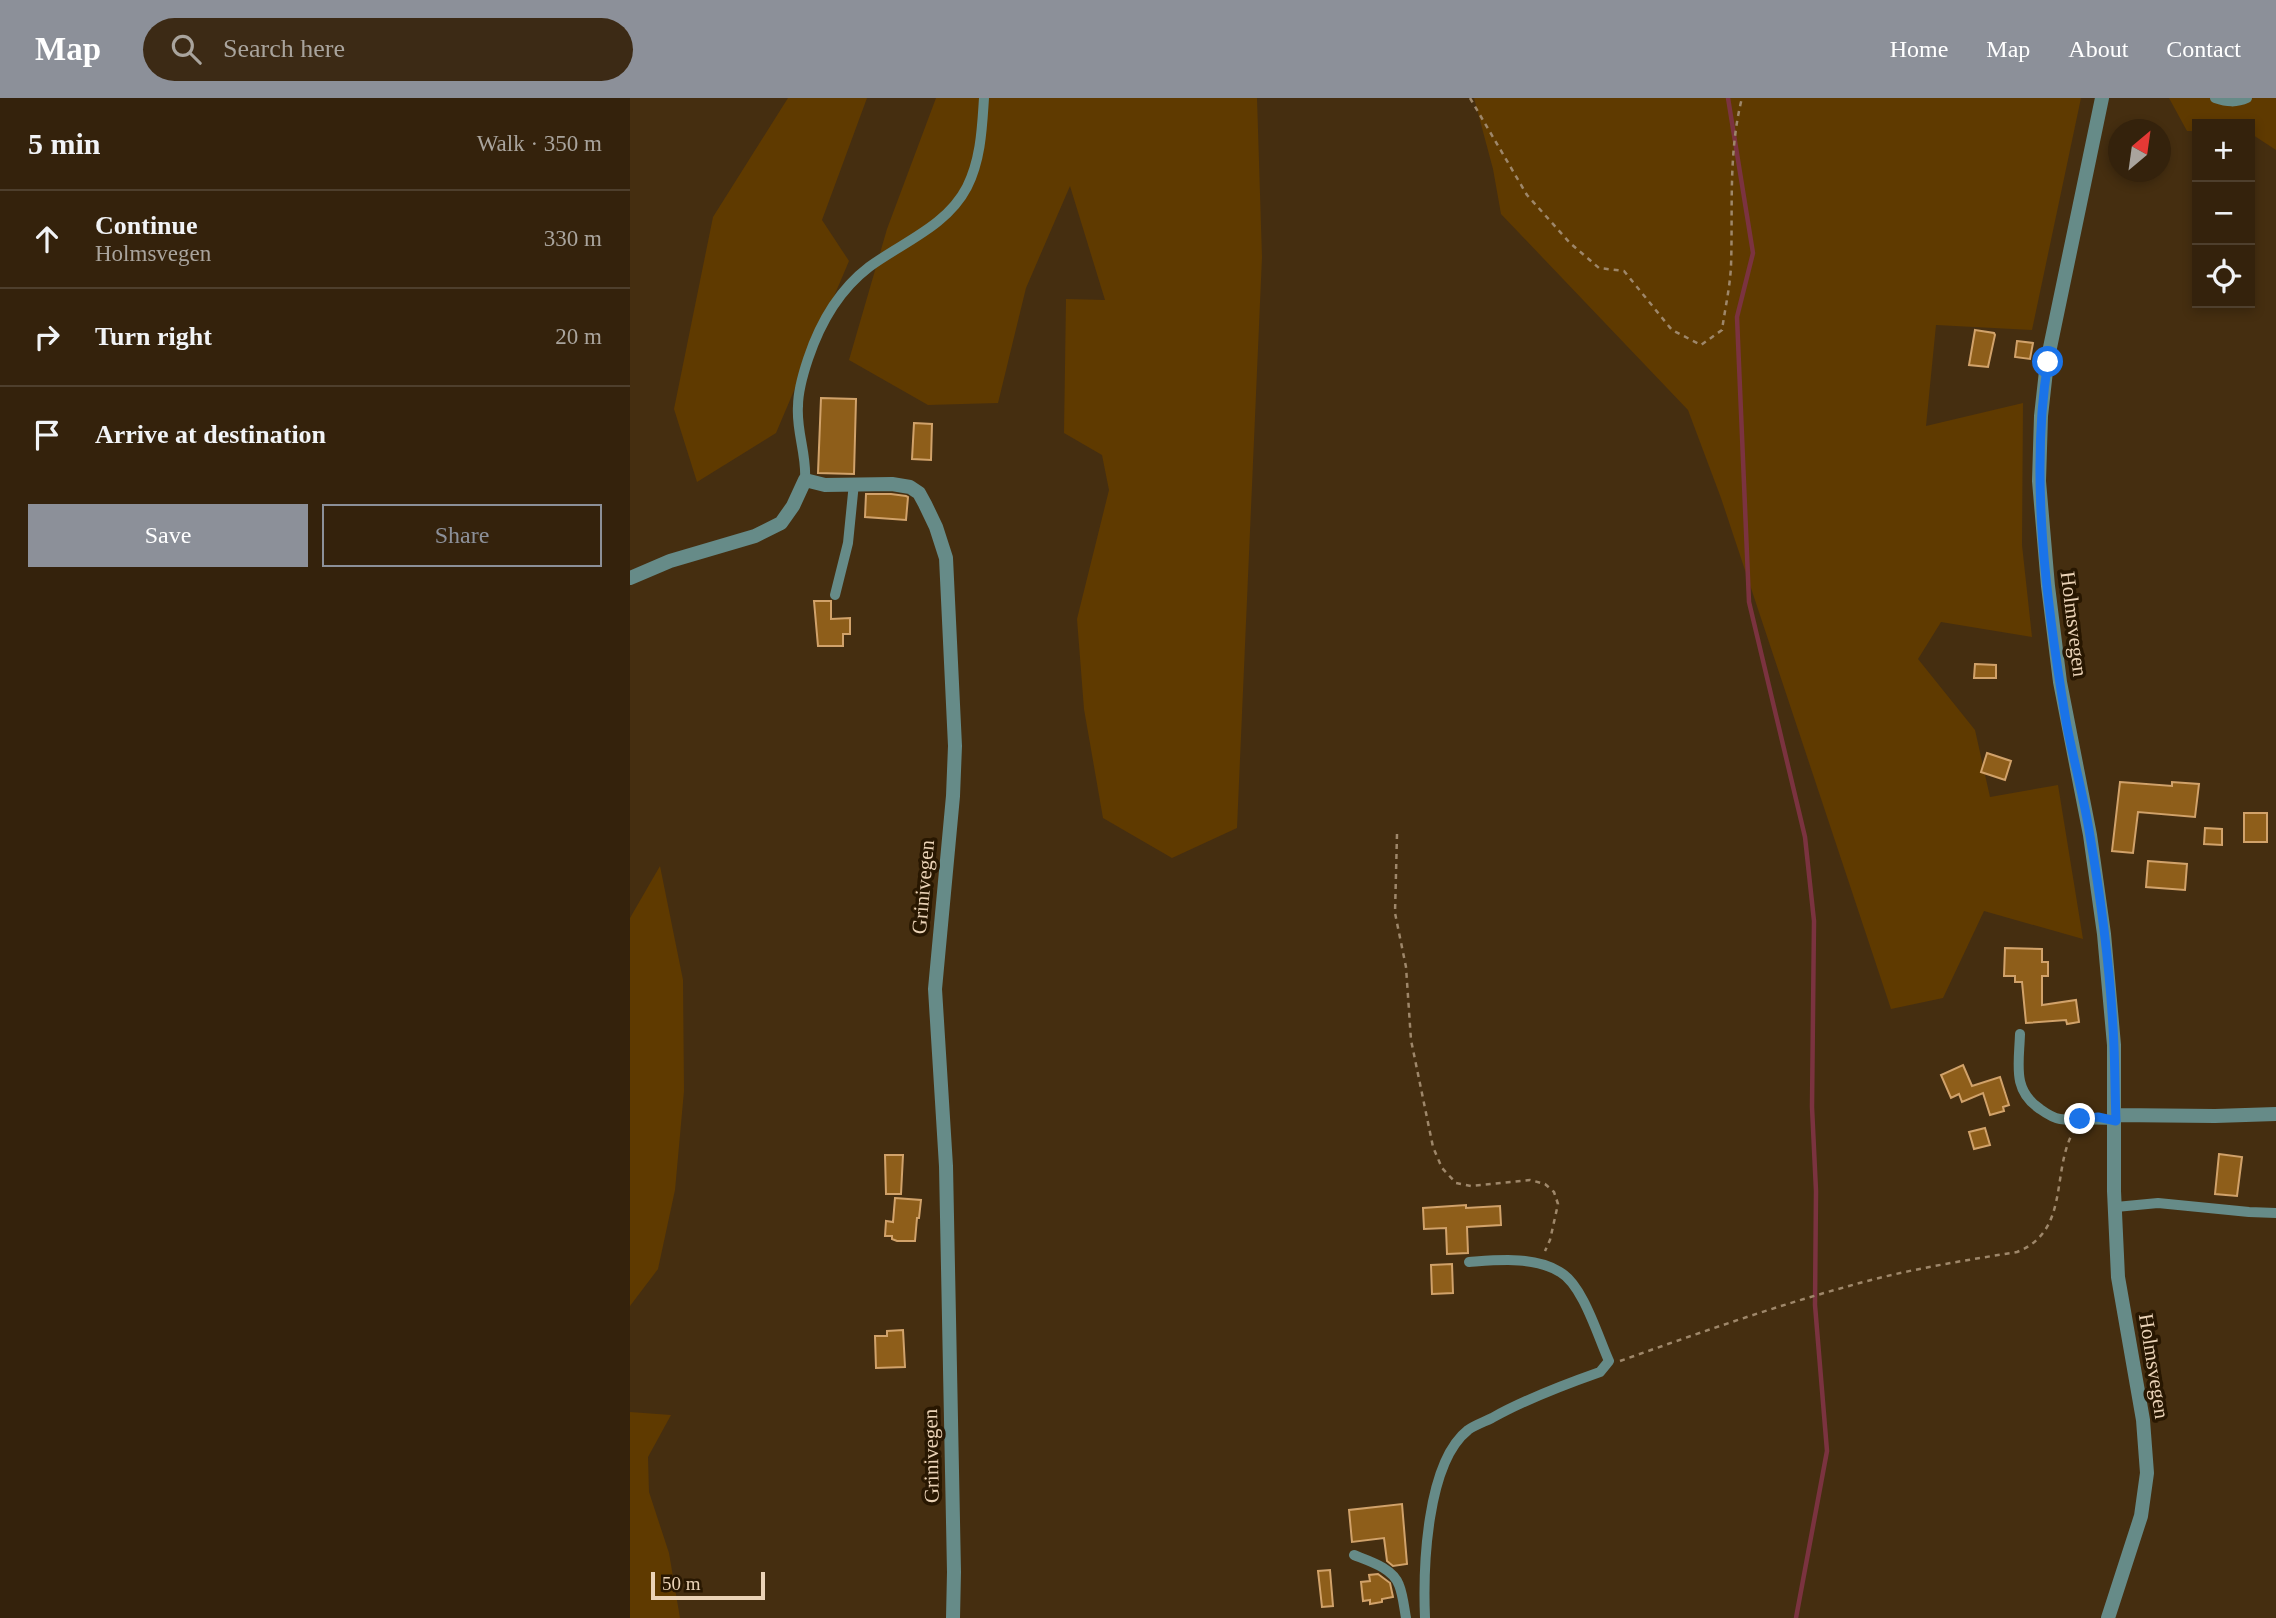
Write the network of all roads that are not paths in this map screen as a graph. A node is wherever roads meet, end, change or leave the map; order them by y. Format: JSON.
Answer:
{"nodes":[{"id":1,"x":984,"y":98,"type":"edge"},
{"id":2,"x":2102,"y":98,"type":"edge"},
{"id":3,"x":2215,"y":98,"type":"edge"},
{"id":4,"x":2247,"y":98,"type":"edge"},
{"id":5,"x":805,"y":480,"type":"junction"},
{"id":6,"x":854,"y":483,"type":"junction"},
{"id":7,"x":630,"y":578,"type":"edge"},
{"id":8,"x":835,"y":595,"type":"dead end"},
{"id":9,"x":2020,"y":1034,"type":"dead end"},
{"id":10,"x":2276,"y":1114,"type":"edge"},
{"id":11,"x":2115,"y":1118,"type":"junction"},
{"id":12,"x":2116,"y":1207,"type":"junction"},
{"id":13,"x":2276,"y":1213,"type":"edge"},
{"id":14,"x":1469,"y":1262,"type":"dead end"},
{"id":15,"x":1353,"y":1555,"type":"dead end"},
{"id":16,"x":953,"y":1618,"type":"edge"},
{"id":17,"x":1406,"y":1618,"type":"edge"},
{"id":18,"x":1424,"y":1618,"type":"edge"},
{"id":19,"x":2108,"y":1618,"type":"edge"}],
"edges":[{"from":1,"to":5,"type":"lane"},
{"from":2,"to":11,"type":"street","name":"Holmsvegen"},
{"from":3,"to":4,"type":"lane"},
{"from":5,"to":6,"type":"street","name":"Grinivegen"},
{"from":5,"to":7,"type":"street"},
{"from":6,"to":8,"type":"lane"},
{"from":6,"to":16,"type":"street","name":"Grinivegen"},
{"from":9,"to":11,"type":"lane"},
{"from":10,"to":11,"type":"street"},
{"from":11,"to":12,"type":"street","name":"Holmsvegen"},
{"from":12,"to":13,"type":"lane"},
{"from":12,"to":19,"type":"street","name":"Holmsvegen"},
{"from":14,"to":18,"type":"lane"},
{"from":15,"to":17,"type":"lane"}]}
